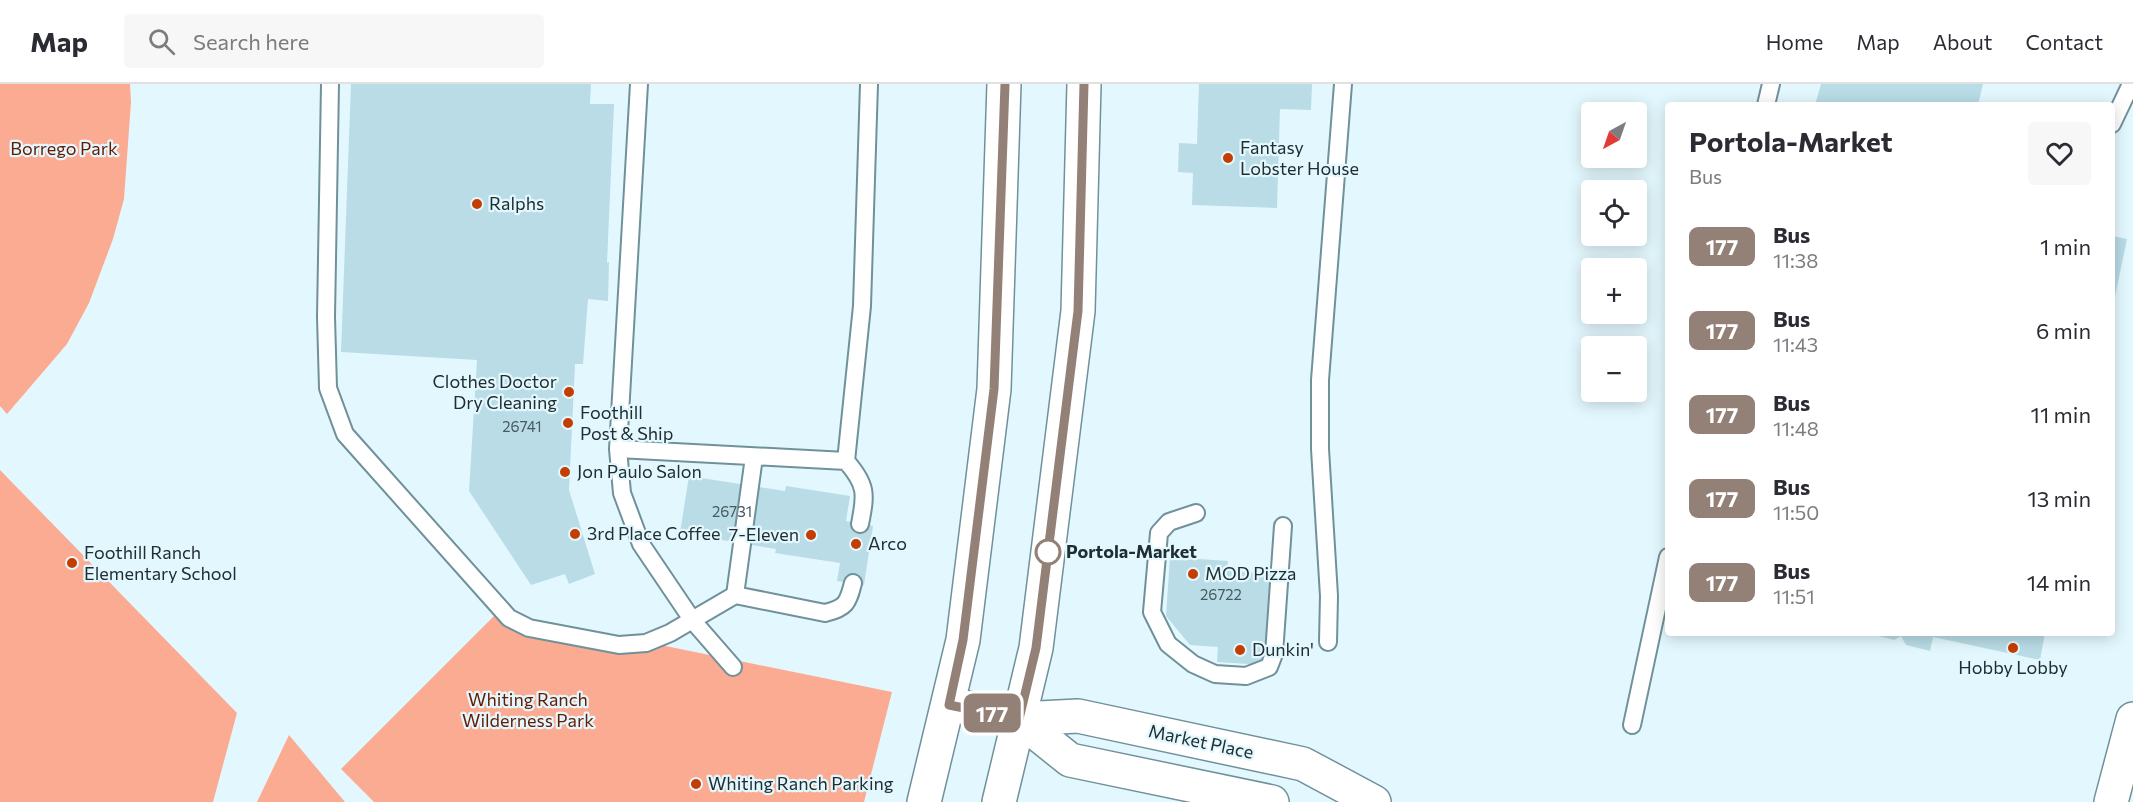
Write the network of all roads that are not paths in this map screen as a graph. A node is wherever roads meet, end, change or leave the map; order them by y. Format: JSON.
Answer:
{"nodes":[{"id":1,"x":330,"y":84,"type":"edge"},
{"id":2,"x":639,"y":84,"type":"edge"},
{"id":3,"x":869,"y":84,"type":"edge"},
{"id":4,"x":1005,"y":84,"type":"edge"},
{"id":5,"x":1084,"y":84,"type":"edge"},
{"id":6,"x":1343,"y":84,"type":"edge"},
{"id":7,"x":1771,"y":84,"type":"edge"},
{"id":8,"x":2131,"y":84,"type":"edge"},
{"id":9,"x":1767,"y":102,"type":"edge"},
{"id":10,"x":2115,"y":118,"type":"edge"},
{"id":11,"x":618,"y":449,"type":"junction"},
{"id":12,"x":754,"y":457,"type":"junction"},
{"id":13,"x":846,"y":461,"type":"junction"},
{"id":14,"x":1196,"y":513,"type":"dead end"},
{"id":15,"x":860,"y":524,"type":"dead end"},
{"id":16,"x":1283,"y":526,"type":"dead end"},
{"id":17,"x":1665,"y":571,"type":"edge"},
{"id":18,"x":854,"y":583,"type":"dead end"},
{"id":19,"x":735,"y":596,"type":"junction"},
{"id":20,"x":693,"y":621,"type":"junction"},
{"id":21,"x":1328,"y":642,"type":"dead end"},
{"id":22,"x":733,"y":667,"type":"dead end"},
{"id":23,"x":949,"y":705,"type":"junction"},
{"id":24,"x":1019,"y":719,"type":"junction"},
{"id":25,"x":2133,"y":719,"type":"edge"},
{"id":26,"x":1632,"y":725,"type":"dead end"},
{"id":27,"x":924,"y":802,"type":"edge"},
{"id":28,"x":999,"y":802,"type":"edge"},
{"id":29,"x":1272,"y":802,"type":"edge"},
{"id":30,"x":1374,"y":802,"type":"edge"},
{"id":31,"x":2111,"y":802,"type":"edge"}],
"edges":[{"from":1,"to":20,"type":"lane"},
{"from":2,"to":11,"type":"lane"},
{"from":3,"to":13,"type":"lane"},
{"from":4,"to":23,"type":"main road"},
{"from":5,"to":24,"type":"main road"},
{"from":6,"to":21,"type":"lane"},
{"from":7,"to":9,"type":"lane"},
{"from":8,"to":10,"type":"lane"},
{"from":11,"to":12,"type":"lane"},
{"from":11,"to":20,"type":"lane"},
{"from":12,"to":13,"type":"lane"},
{"from":12,"to":19,"type":"lane"},
{"from":13,"to":15,"type":"lane"},
{"from":14,"to":16,"type":"lane"},
{"from":17,"to":26,"type":"lane"},
{"from":18,"to":19,"type":"lane"},
{"from":19,"to":20,"type":"lane"},
{"from":20,"to":22,"type":"lane"},
{"from":23,"to":24,"type":"main road","name":"Market Place"},
{"from":23,"to":27,"type":"main road"},
{"from":24,"to":28,"type":"main road"},
{"from":24,"to":29,"type":"main road","name":"Market Place"},
{"from":24,"to":30,"type":"main road","name":"Market Place"},
{"from":25,"to":31,"type":"main road"}]}
